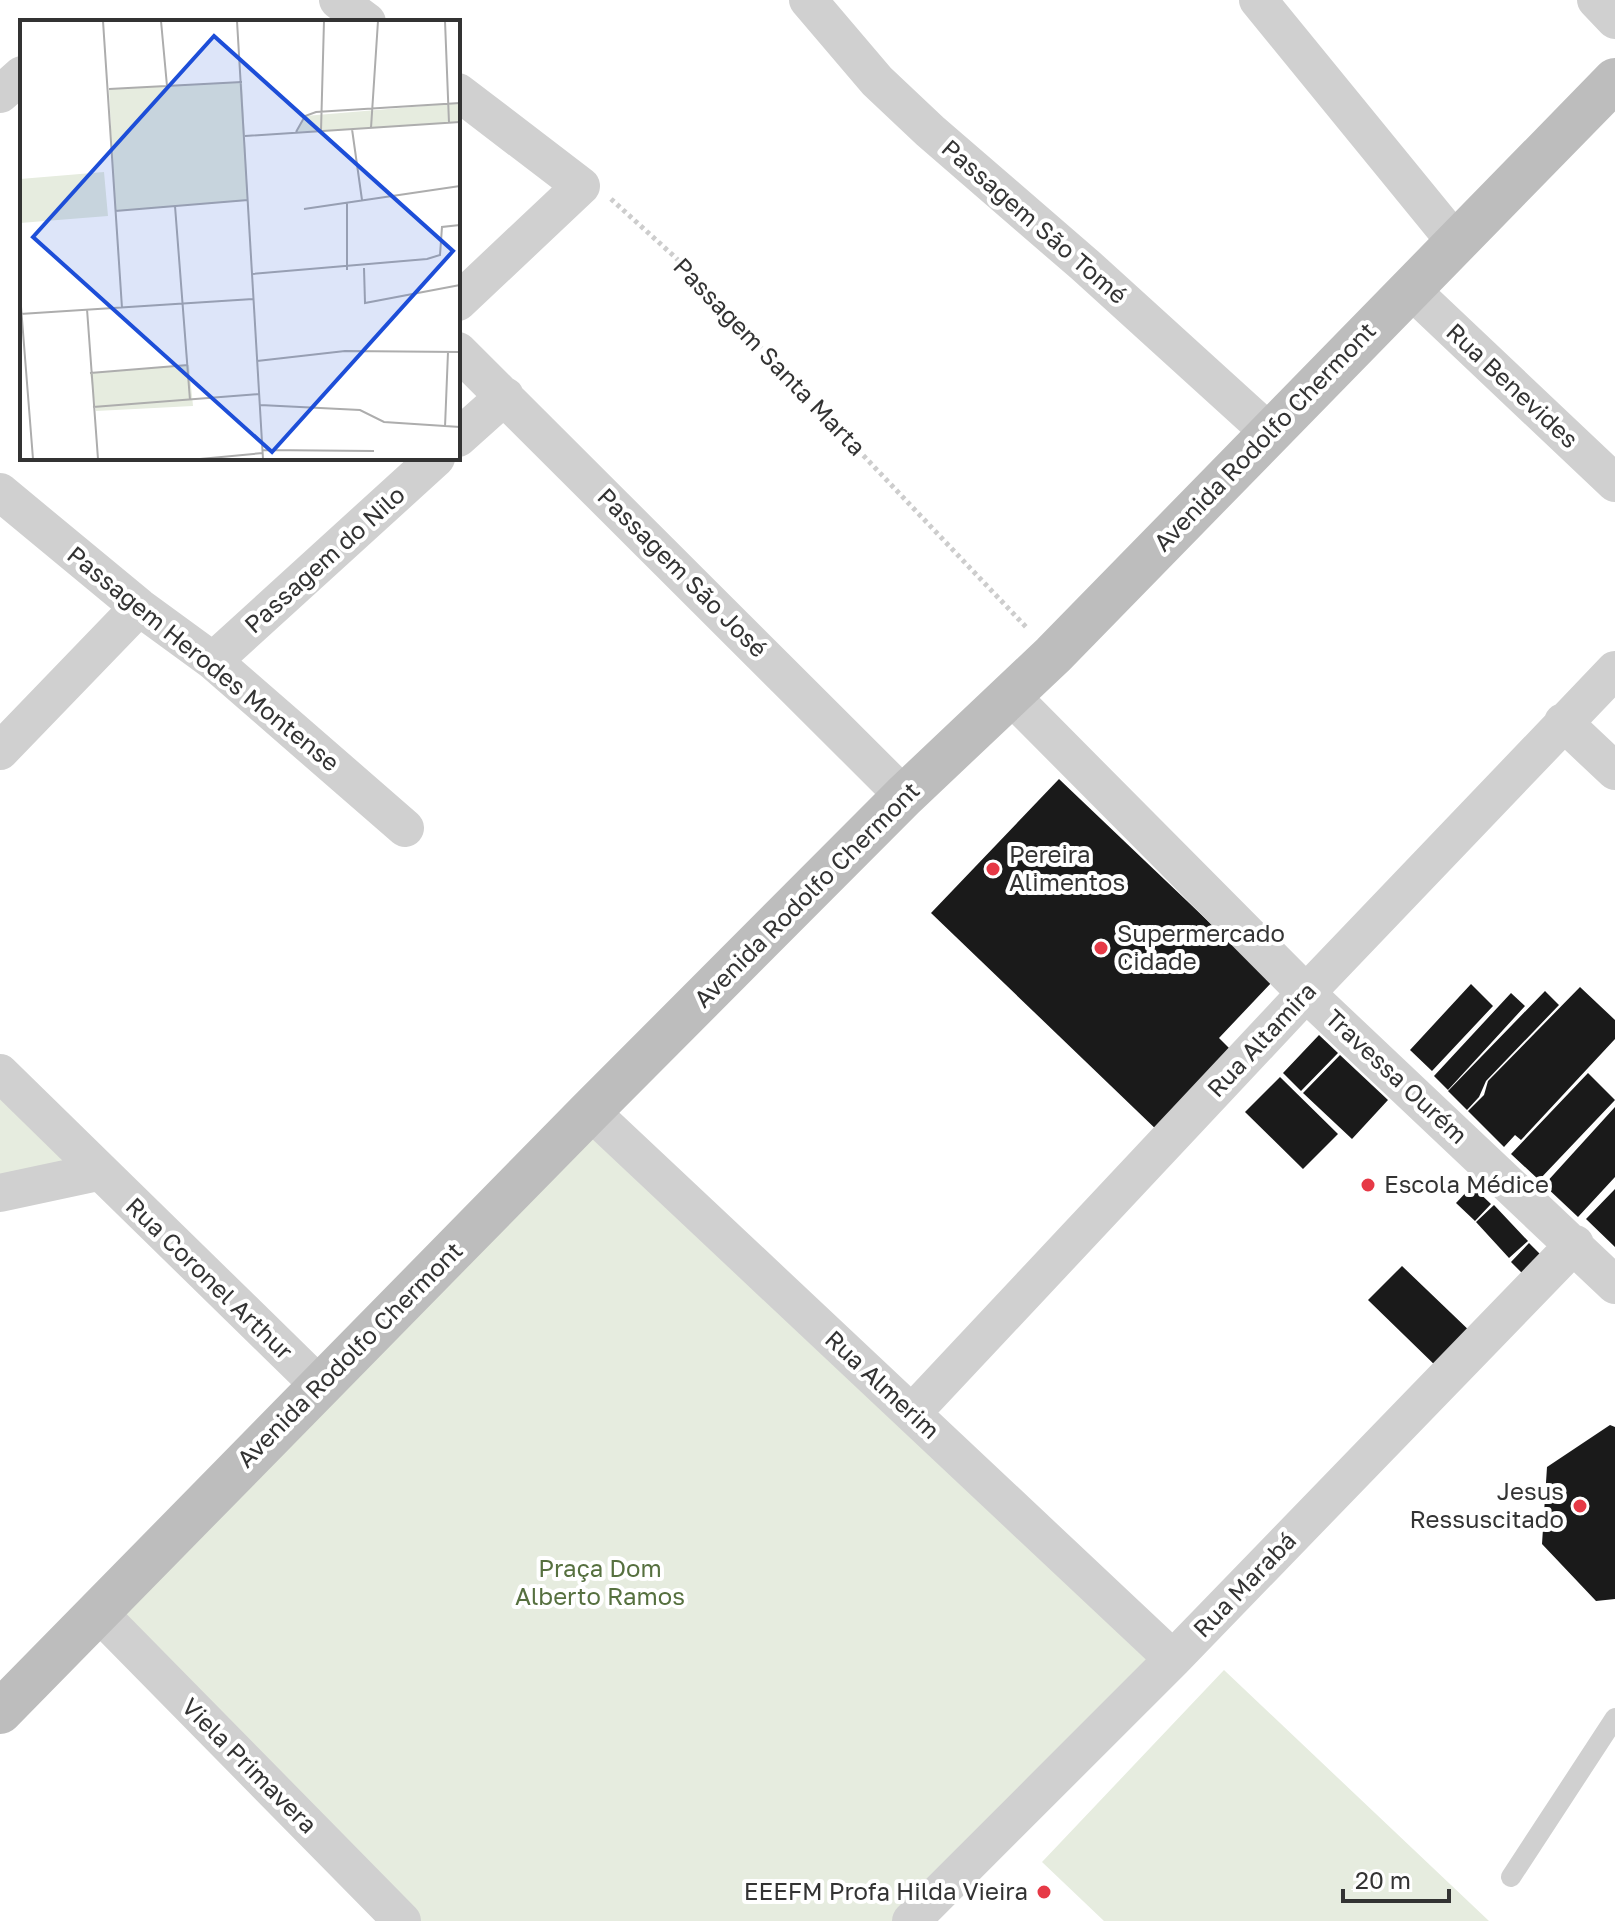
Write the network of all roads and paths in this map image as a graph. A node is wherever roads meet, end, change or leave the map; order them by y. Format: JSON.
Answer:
{"nodes":[{"id":1,"x":338,"y":0,"type":"edge"},
{"id":2,"x":808,"y":0,"type":"edge"},
{"id":3,"x":1258,"y":0,"type":"edge"},
{"id":4,"x":1596,"y":0,"type":"edge"},
{"id":5,"x":364,"y":20,"type":"edge"},
{"id":6,"x":1615,"y":20,"type":"edge"},
{"id":7,"x":20,"y":77,"type":"edge"},
{"id":8,"x":1615,"y":80,"type":"edge"},
{"id":9,"x":0,"y":94,"type":"edge"},
{"id":10,"x":460,"y":94,"type":"edge"},
{"id":11,"x":581,"y":186,"type":"junction"},
{"id":12,"x":1454,"y":240,"type":"junction"},
{"id":13,"x":1409,"y":288,"type":"junction"},
{"id":14,"x":460,"y":300,"type":"edge"},
{"id":15,"x":460,"y":353,"type":"edge"},
{"id":16,"x":505,"y":396,"type":"junction"},
{"id":17,"x":1270,"y":433,"type":"junction"},
{"id":18,"x":460,"y":436,"type":"edge"},
{"id":19,"x":434,"y":460,"type":"edge"},
{"id":20,"x":1615,"y":483,"type":"edge"},
{"id":21,"x":0,"y":492,"type":"edge"},
{"id":22,"x":139,"y":607,"type":"junction"},
{"id":23,"x":1053,"y":655,"type":"junction"},
{"id":24,"x":213,"y":661,"type":"junction"},
{"id":25,"x":1615,"y":670,"type":"edge"},
{"id":26,"x":1011,"y":696,"type":"junction"},
{"id":27,"x":1563,"y":722,"type":"junction"},
{"id":28,"x":0,"y":751,"type":"edge"},
{"id":29,"x":1615,"y":771,"type":"edge"},
{"id":30,"x":904,"y":796,"type":"junction"},
{"id":31,"x":405,"y":828,"type":"dead end"},
{"id":32,"x":1306,"y":993,"type":"junction"},
{"id":33,"x":0,"y":1073,"type":"edge"},
{"id":34,"x":590,"y":1111,"type":"junction"},
{"id":35,"x":98,"y":1172,"type":"junction"},
{"id":36,"x":0,"y":1193,"type":"edge"},
{"id":37,"x":1575,"y":1244,"type":"junction"},
{"id":38,"x":1615,"y":1285,"type":"edge"},
{"id":39,"x":320,"y":1386,"type":"junction"},
{"id":40,"x":912,"y":1413,"type":"junction"},
{"id":41,"x":97,"y":1611,"type":"junction"},
{"id":42,"x":1173,"y":1659,"type":"junction"},
{"id":43,"x":0,"y":1712,"type":"edge"},
{"id":44,"x":1614,"y":1720,"type":"edge"},
{"id":45,"x":1511,"y":1877,"type":"dead end"},
{"id":46,"x":402,"y":1921,"type":"edge"},
{"id":47,"x":911,"y":1921,"type":"edge"}],
"edges":[{"from":1,"to":5,"type":"street"},
{"from":2,"to":17,"type":"street","name":"Passagem São Tomé"},
{"from":3,"to":12,"type":"street"},
{"from":4,"to":6,"type":"street"},
{"from":7,"to":9,"type":"street"},
{"from":8,"to":12,"type":"main road","name":"Avenida Rodolfo Chermont"},
{"from":10,"to":11,"type":"street"},
{"from":11,"to":14,"type":"street"},
{"from":11,"to":23,"type":"path","name":"Passagem Santa Marta"},
{"from":12,"to":13,"type":"main road","name":"Avenida Rodolfo Chermont"},
{"from":13,"to":17,"type":"main road","name":"Avenida Rodolfo Chermont"},
{"from":13,"to":20,"type":"street","name":"Rua Benevides"},
{"from":15,"to":16,"type":"street","name":"Passagem São José"},
{"from":16,"to":18,"type":"street"},
{"from":16,"to":30,"type":"street","name":"Passagem São José"},
{"from":17,"to":23,"type":"main road","name":"Avenida Rodolfo Chermont"},
{"from":19,"to":24,"type":"street","name":"Passagem do Nilo"},
{"from":21,"to":22,"type":"street","name":"Passagem Herodes Montense"},
{"from":22,"to":24,"type":"street","name":"Passagem Herodes Montense"},
{"from":22,"to":28,"type":"street"},
{"from":23,"to":26,"type":"main road","name":"Avenida Rodolfo Chermont"},
{"from":24,"to":31,"type":"street","name":"Passagem Herodes Montense"},
{"from":25,"to":27,"type":"street","name":"Rua Altamira"},
{"from":26,"to":30,"type":"main road","name":"Avenida Rodolfo Chermont"},
{"from":26,"to":32,"type":"street","name":"Travessa Ourém"},
{"from":27,"to":29,"type":"street"},
{"from":27,"to":32,"type":"street","name":"Rua Altamira"},
{"from":30,"to":34,"type":"main road","name":"Avenida Rodolfo Chermont"},
{"from":32,"to":37,"type":"street","name":"Travessa Ourém"},
{"from":32,"to":40,"type":"street","name":"Rua Altamira"},
{"from":33,"to":35,"type":"street","name":"Rua Coronel Arthur"},
{"from":34,"to":39,"type":"main road","name":"Avenida Rodolfo Chermont"},
{"from":34,"to":40,"type":"street","name":"Rua Almerim"},
{"from":35,"to":36,"type":"street"},
{"from":35,"to":39,"type":"street","name":"Rua Coronel Arthur"},
{"from":37,"to":38,"type":"street","name":"Travessa Ourém"},
{"from":37,"to":42,"type":"street","name":"Rua Marabá"},
{"from":39,"to":41,"type":"main road","name":"Avenida Rodolfo Chermont"},
{"from":40,"to":42,"type":"street","name":"Rua Almerim"},
{"from":41,"to":43,"type":"main road","name":"Avenida Rodolfo Chermont"},
{"from":41,"to":46,"type":"street","name":"Viela Primavera"},
{"from":42,"to":47,"type":"street","name":"Rua Marabá"},
{"from":44,"to":45,"type":"lane"}]}
